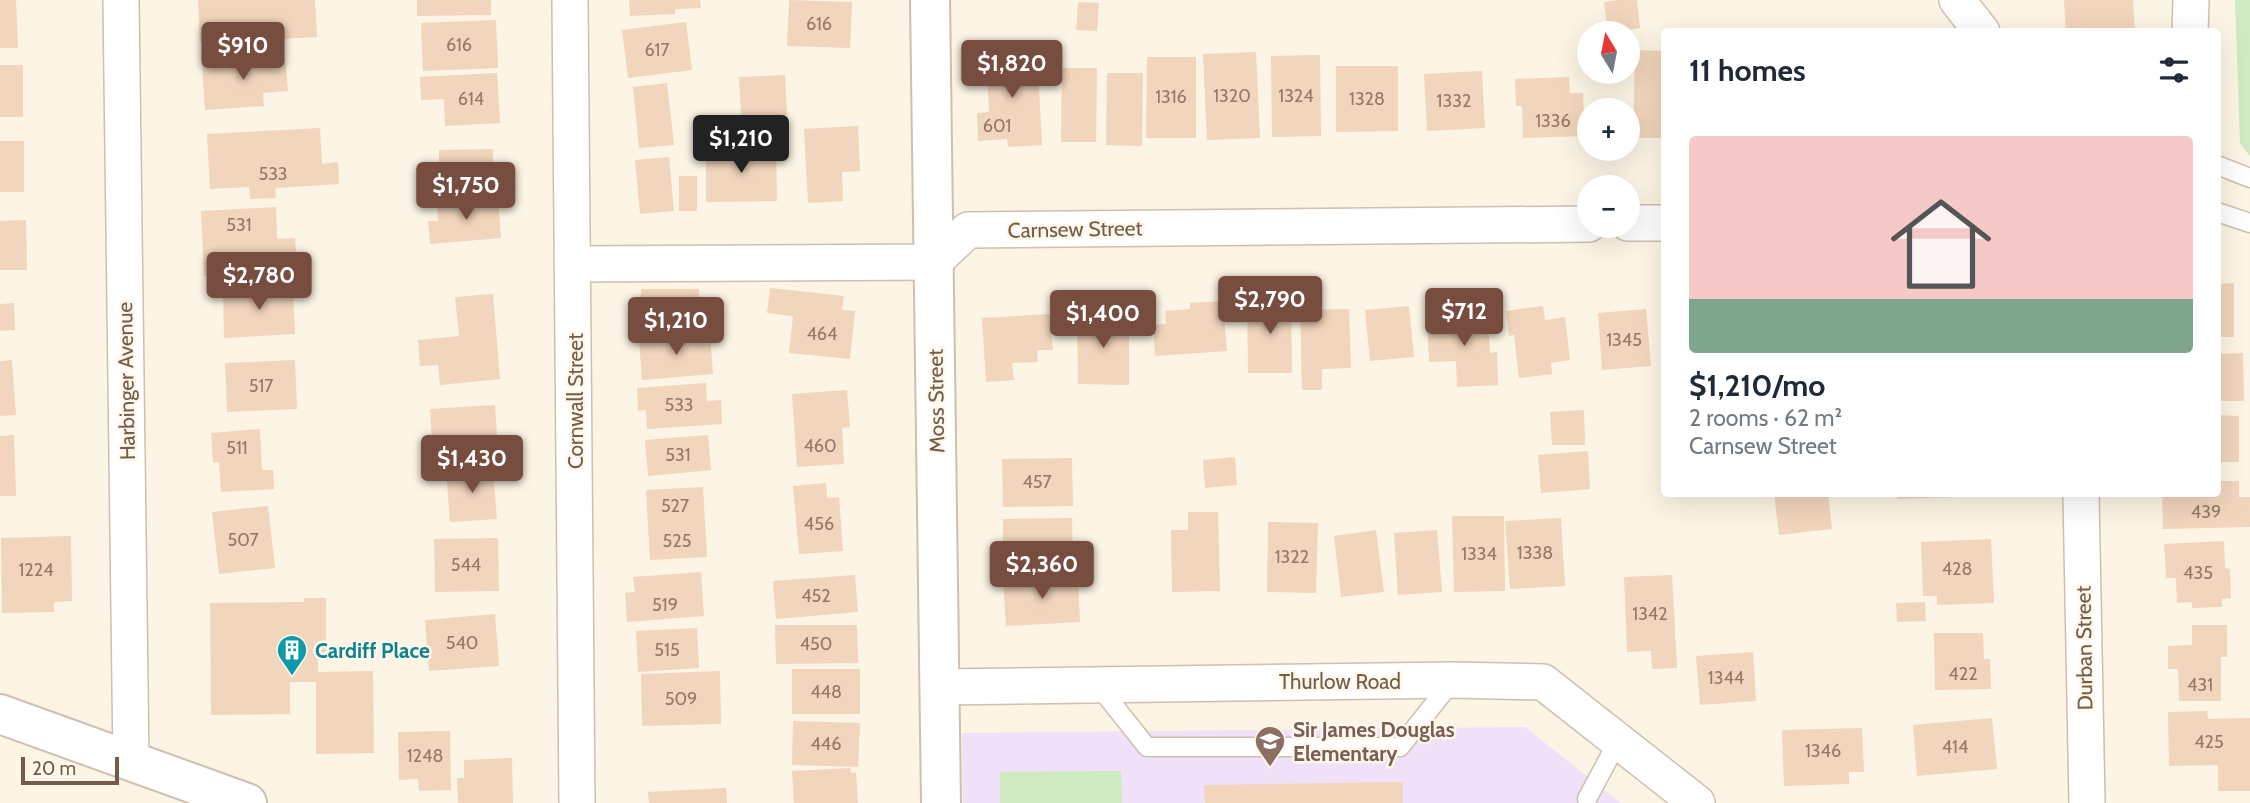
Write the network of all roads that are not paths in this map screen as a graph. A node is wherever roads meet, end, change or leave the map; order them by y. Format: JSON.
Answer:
{"nodes":[{"id":1,"x":121,"y":0,"type":"edge"},
{"id":2,"x":570,"y":0,"type":"edge"},
{"id":3,"x":930,"y":0,"type":"edge"},
{"id":4,"x":1956,"y":0,"type":"edge"},
{"id":5,"x":2191,"y":0,"type":"edge"},
{"id":6,"x":1979,"y":28,"type":"edge"},
{"id":7,"x":2190,"y":28,"type":"edge"},
{"id":8,"x":2221,"y":167,"type":"edge"},
{"id":9,"x":2250,"y":178,"type":"edge"},
{"id":10,"x":2221,"y":213,"type":"edge"},
{"id":11,"x":1640,"y":223,"type":"edge"},
{"id":12,"x":1661,"y":223,"type":"edge"},
{"id":13,"x":2250,"y":223,"type":"edge"},
{"id":14,"x":1577,"y":224,"type":"edge"},
{"id":15,"x":934,"y":262,"type":"junction"},
{"id":16,"x":574,"y":264,"type":"junction"},
{"id":17,"x":2081,"y":497,"type":"edge"},
{"id":18,"x":1453,"y":680,"type":"junction"},
{"id":19,"x":1096,"y":683,"type":"junction"},
{"id":20,"x":940,"y":687,"type":"junction"},
{"id":21,"x":0,"y":714,"type":"edge"},
{"id":22,"x":1618,"y":741,"type":"junction"},
{"id":23,"x":131,"y":761,"type":"junction"},
{"id":24,"x":1587,"y":799,"type":"dead end"},
{"id":25,"x":247,"y":803,"type":"edge"},
{"id":26,"x":577,"y":803,"type":"edge"},
{"id":27,"x":941,"y":803,"type":"edge"},
{"id":28,"x":1697,"y":803,"type":"edge"},
{"id":29,"x":2087,"y":803,"type":"edge"}],
"edges":[{"from":1,"to":23,"type":"street","name":"Harbinger Avenue"},
{"from":2,"to":16,"type":"street","name":"Cornwall Street"},
{"from":3,"to":15,"type":"street","name":"Moss Street"},
{"from":4,"to":6,"type":"street"},
{"from":5,"to":7,"type":"street"},
{"from":8,"to":9,"type":"lane"},
{"from":10,"to":13,"type":"lane"},
{"from":11,"to":12,"type":"street"},
{"from":14,"to":15,"type":"street","name":"Carnsew Street"},
{"from":15,"to":16,"type":"street"},
{"from":15,"to":20,"type":"street","name":"Moss Street"},
{"from":16,"to":26,"type":"street","name":"Cornwall Street"},
{"from":17,"to":29,"type":"street","name":"Durban Street"},
{"from":18,"to":19,"type":"street","name":"Thurlow Road"},
{"from":18,"to":19,"type":"lane"},
{"from":18,"to":22,"type":"street","name":"Thurlow Road"},
{"from":19,"to":20,"type":"street","name":"Thurlow Road"},
{"from":20,"to":27,"type":"street","name":"Moss Street"},
{"from":21,"to":23,"type":"street"},
{"from":22,"to":24,"type":"lane"},
{"from":22,"to":28,"type":"street","name":"Thurlow Road"},
{"from":23,"to":25,"type":"street"}]}
